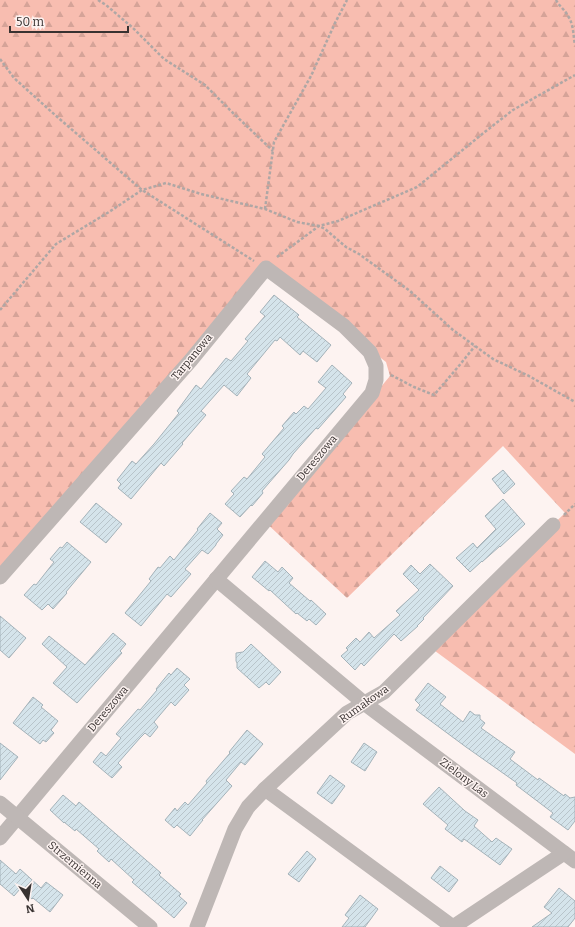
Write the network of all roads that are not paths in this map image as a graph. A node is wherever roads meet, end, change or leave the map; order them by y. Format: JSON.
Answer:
{"nodes":[{"id":1,"x":372,"y":393,"type":"joint"},
{"id":2,"x":553,"y":525,"type":"dead end"},
{"id":3,"x":0,"y":577,"type":"edge"},
{"id":4,"x":216,"y":579,"type":"junction"},
{"id":5,"x":364,"y":704,"type":"junction"},
{"id":6,"x":266,"y":789,"type":"junction"},
{"id":7,"x":0,"y":803,"type":"edge"},
{"id":8,"x":18,"y":818,"type":"junction"},
{"id":9,"x":0,"y":838,"type":"edge"},
{"id":10,"x":570,"y":857,"type":"edge"},
{"id":11,"x":150,"y":927,"type":"edge"},
{"id":12,"x":197,"y":927,"type":"edge"},
{"id":13,"x":453,"y":927,"type":"edge"}],
"edges":[{"from":1,"to":3,"type":"street","name":"Tarpanowa"},
{"from":1,"to":4,"type":"street","name":"Dereszowa"},
{"from":2,"to":5,"type":"street","name":"Rumakowa"},
{"from":4,"to":5,"type":"street"},
{"from":4,"to":8,"type":"street","name":"Dereszowa"},
{"from":5,"to":6,"type":"street","name":"Rumakowa"},
{"from":5,"to":10,"type":"street","name":"Zielony Las"},
{"from":6,"to":12,"type":"street","name":"Rumakowa"},
{"from":6,"to":13,"type":"street","name":"Zielony Las"},
{"from":7,"to":8,"type":"street","name":"Strzemienna"},
{"from":8,"to":9,"type":"street","name":"Dereszowa"},
{"from":8,"to":11,"type":"street","name":"Strzemienna"},
{"from":10,"to":13,"type":"street","name":"Zielony Las"}]}
